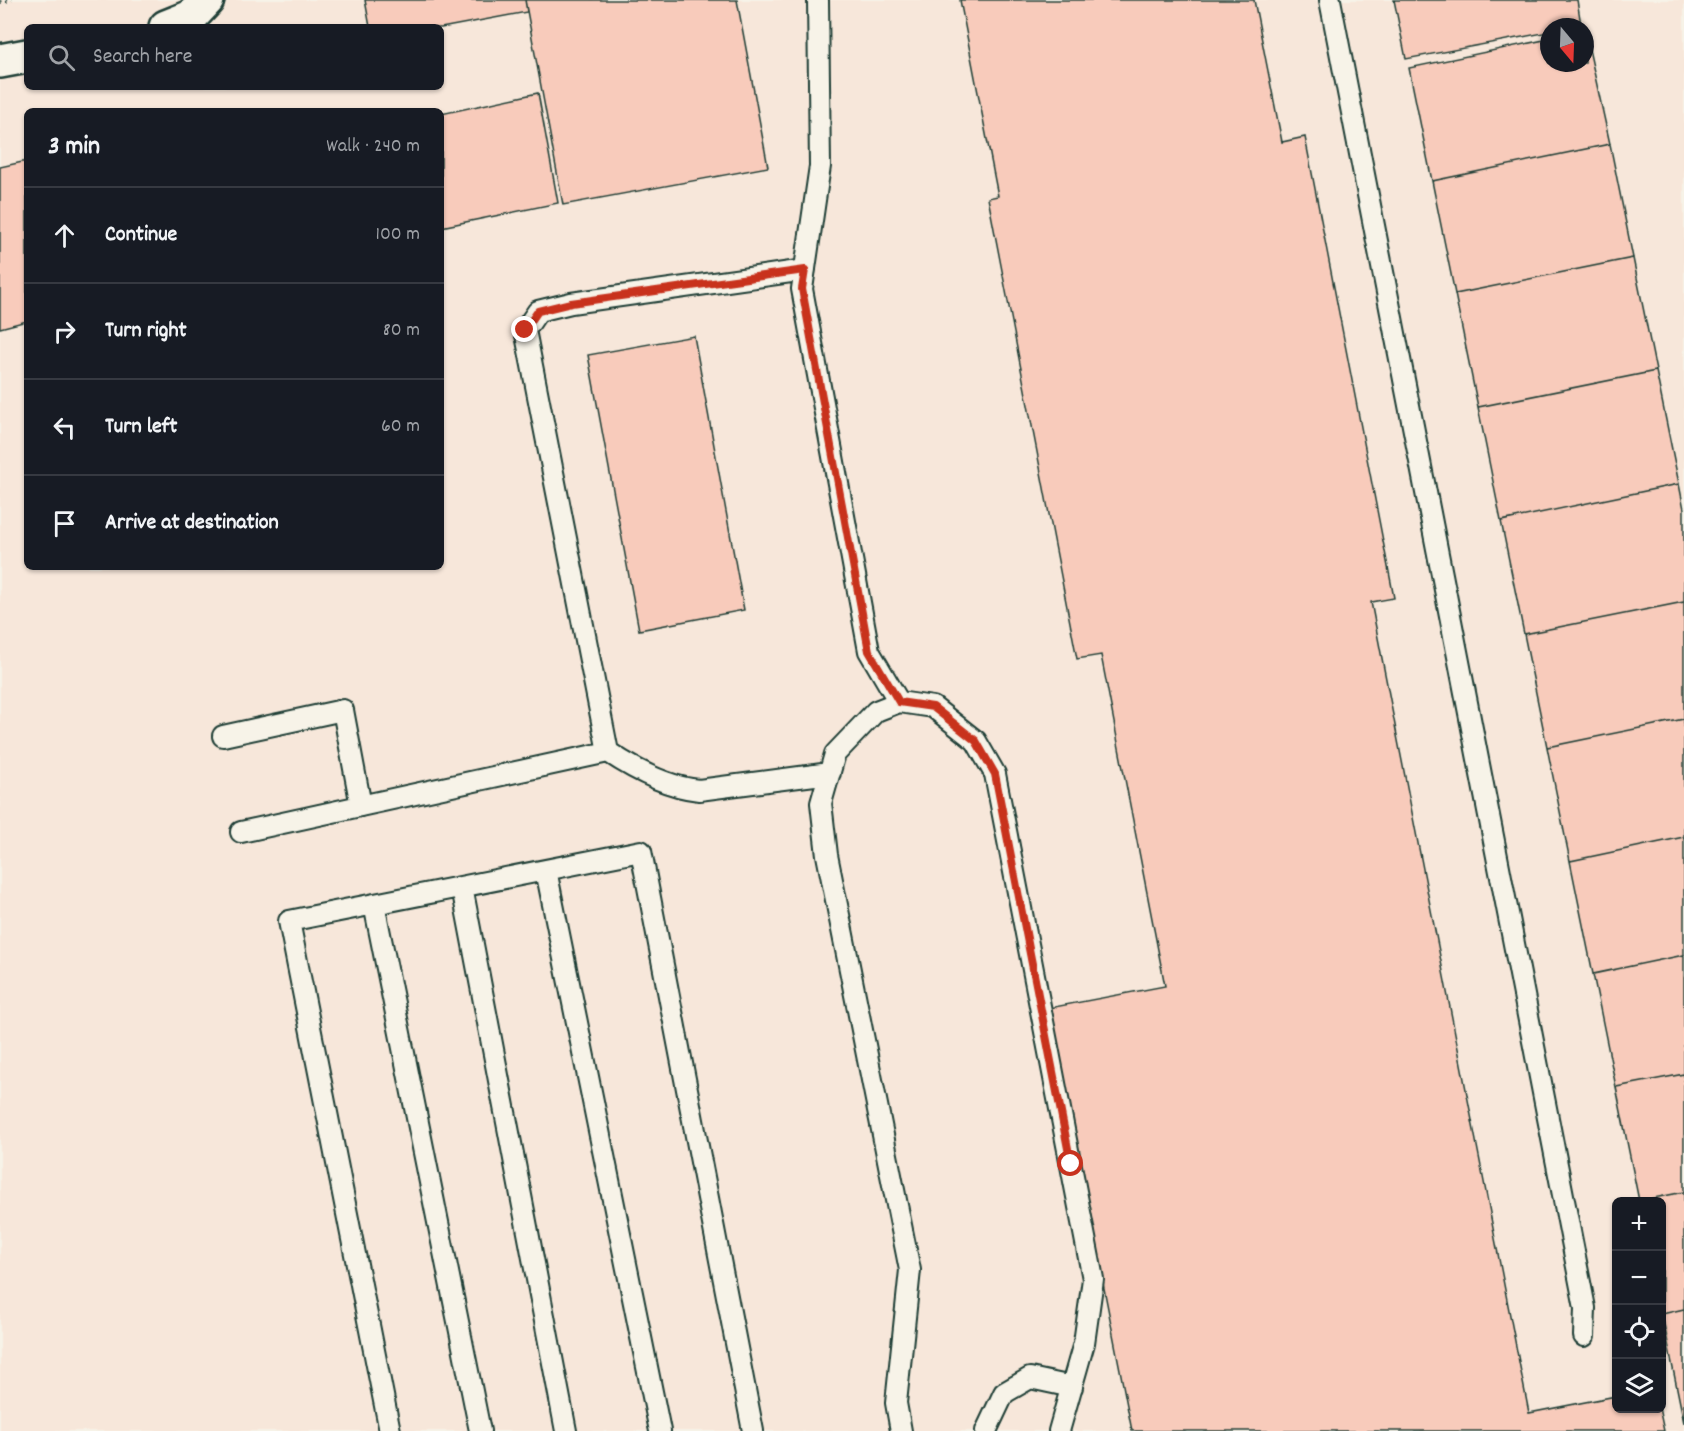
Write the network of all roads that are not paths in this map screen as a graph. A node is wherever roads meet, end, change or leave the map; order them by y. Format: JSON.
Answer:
{"nodes":[{"id":1,"x":207,"y":0,"type":"edge"},
{"id":2,"x":818,"y":0,"type":"edge"},
{"id":3,"x":1330,"y":0,"type":"edge"},
{"id":4,"x":174,"y":24,"type":"edge"},
{"id":5,"x":24,"y":57,"type":"edge"},
{"id":6,"x":0,"y":61,"type":"edge"},
{"id":7,"x":805,"y":270,"type":"junction"},
{"id":8,"x":899,"y":702,"type":"junction"},
{"id":9,"x":223,"y":736,"type":"dead end"},
{"id":10,"x":609,"y":752,"type":"junction"},
{"id":11,"x":830,"y":773,"type":"junction"},
{"id":12,"x":361,"y":806,"type":"junction"},
{"id":13,"x":241,"y":832,"type":"dead end"},
{"id":14,"x":546,"y":870,"type":"junction"},
{"id":15,"x":462,"y":887,"type":"junction"},
{"id":16,"x":374,"y":904,"type":"junction"},
{"id":17,"x":1584,"y":1336,"type":"dead end"},
{"id":18,"x":1071,"y":1387,"type":"junction"},
{"id":19,"x":390,"y":1431,"type":"edge"},
{"id":20,"x":480,"y":1431,"type":"edge"},
{"id":21,"x":566,"y":1431,"type":"edge"},
{"id":22,"x":660,"y":1431,"type":"edge"},
{"id":23,"x":753,"y":1431,"type":"edge"},
{"id":24,"x":901,"y":1431,"type":"edge"},
{"id":25,"x":986,"y":1431,"type":"edge"},
{"id":26,"x":1059,"y":1431,"type":"edge"}],
"edges":[{"from":1,"to":4,"type":"street"},
{"from":2,"to":7,"type":"lane"},
{"from":3,"to":17,"type":"lane"},
{"from":5,"to":6,"type":"street"},
{"from":7,"to":8,"type":"lane"},
{"from":7,"to":10,"type":"lane"},
{"from":8,"to":11,"type":"lane"},
{"from":8,"to":18,"type":"lane"},
{"from":9,"to":12,"type":"lane"},
{"from":10,"to":11,"type":"lane"},
{"from":10,"to":12,"type":"lane"},
{"from":11,"to":24,"type":"lane"},
{"from":12,"to":13,"type":"lane"},
{"from":14,"to":15,"type":"lane"},
{"from":14,"to":22,"type":"lane"},
{"from":14,"to":23,"type":"lane"},
{"from":15,"to":16,"type":"lane"},
{"from":15,"to":21,"type":"lane"},
{"from":16,"to":19,"type":"lane"},
{"from":16,"to":20,"type":"lane"},
{"from":18,"to":25,"type":"lane"},
{"from":18,"to":26,"type":"lane"}]}
